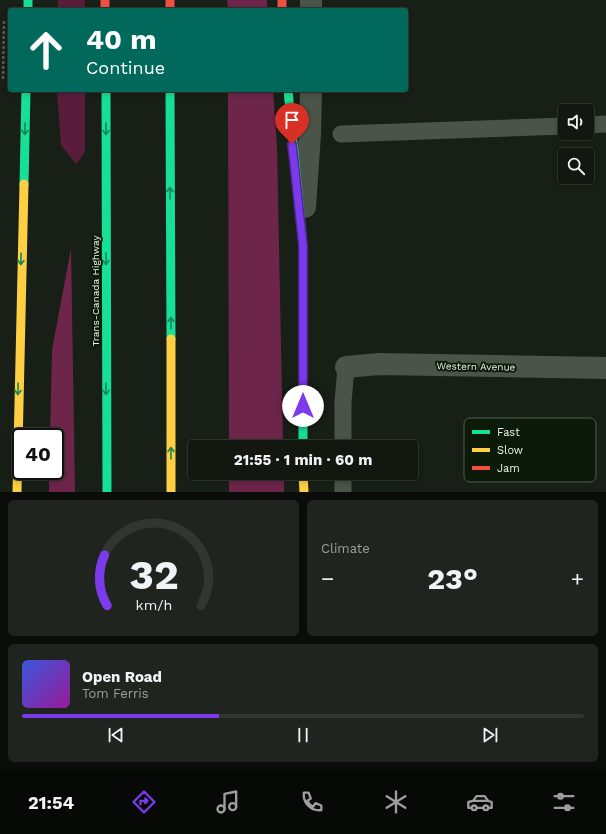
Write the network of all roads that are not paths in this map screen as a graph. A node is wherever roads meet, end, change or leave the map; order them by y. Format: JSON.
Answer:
{"nodes":[{"id":1,"x":26,"y":92,"type":"edge"},
{"id":2,"x":106,"y":92,"type":"edge"},
{"id":3,"x":170,"y":92,"type":"edge"},
{"id":4,"x":288,"y":92,"type":"edge"},
{"id":5,"x":311,"y":92,"type":"edge"},
{"id":6,"x":606,"y":124,"type":"edge"},
{"id":7,"x":594,"y":125,"type":"edge"},
{"id":8,"x":558,"y":126,"type":"edge"},
{"id":9,"x":341,"y":134,"type":"dead end"},
{"id":10,"x":303,"y":246,"type":"junction"},
{"id":11,"x":346,"y":366,"type":"joint"},
{"id":12,"x":606,"y":368,"type":"edge"},
{"id":13,"x":303,"y":440,"type":"edge"},
{"id":14,"x":343,"y":440,"type":"edge"},
{"id":15,"x":303,"y":480,"type":"edge"},
{"id":16,"x":343,"y":480,"type":"edge"},
{"id":17,"x":17,"y":492,"type":"edge"},
{"id":18,"x":107,"y":492,"type":"edge"},
{"id":19,"x":171,"y":492,"type":"edge"},
{"id":20,"x":304,"y":492,"type":"edge"},
{"id":21,"x":343,"y":492,"type":"edge"}],
"edges":[{"from":1,"to":17,"type":"main road","one_way":true},
{"from":2,"to":18,"type":"main road","name":"Trans-Canada Highway","one_way":true},
{"from":19,"to":3,"type":"main road","one_way":true},
{"from":4,"to":10,"type":"main road"},
{"from":5,"to":10,"type":"street"},
{"from":6,"to":7,"type":"lane"},
{"from":8,"to":9,"type":"lane"},
{"from":10,"to":13,"type":"main road"},
{"from":11,"to":12,"type":"street","name":"Western Avenue"},
{"from":11,"to":14,"type":"lane"},
{"from":15,"to":20,"type":"main road"},
{"from":16,"to":21,"type":"lane"}]}
